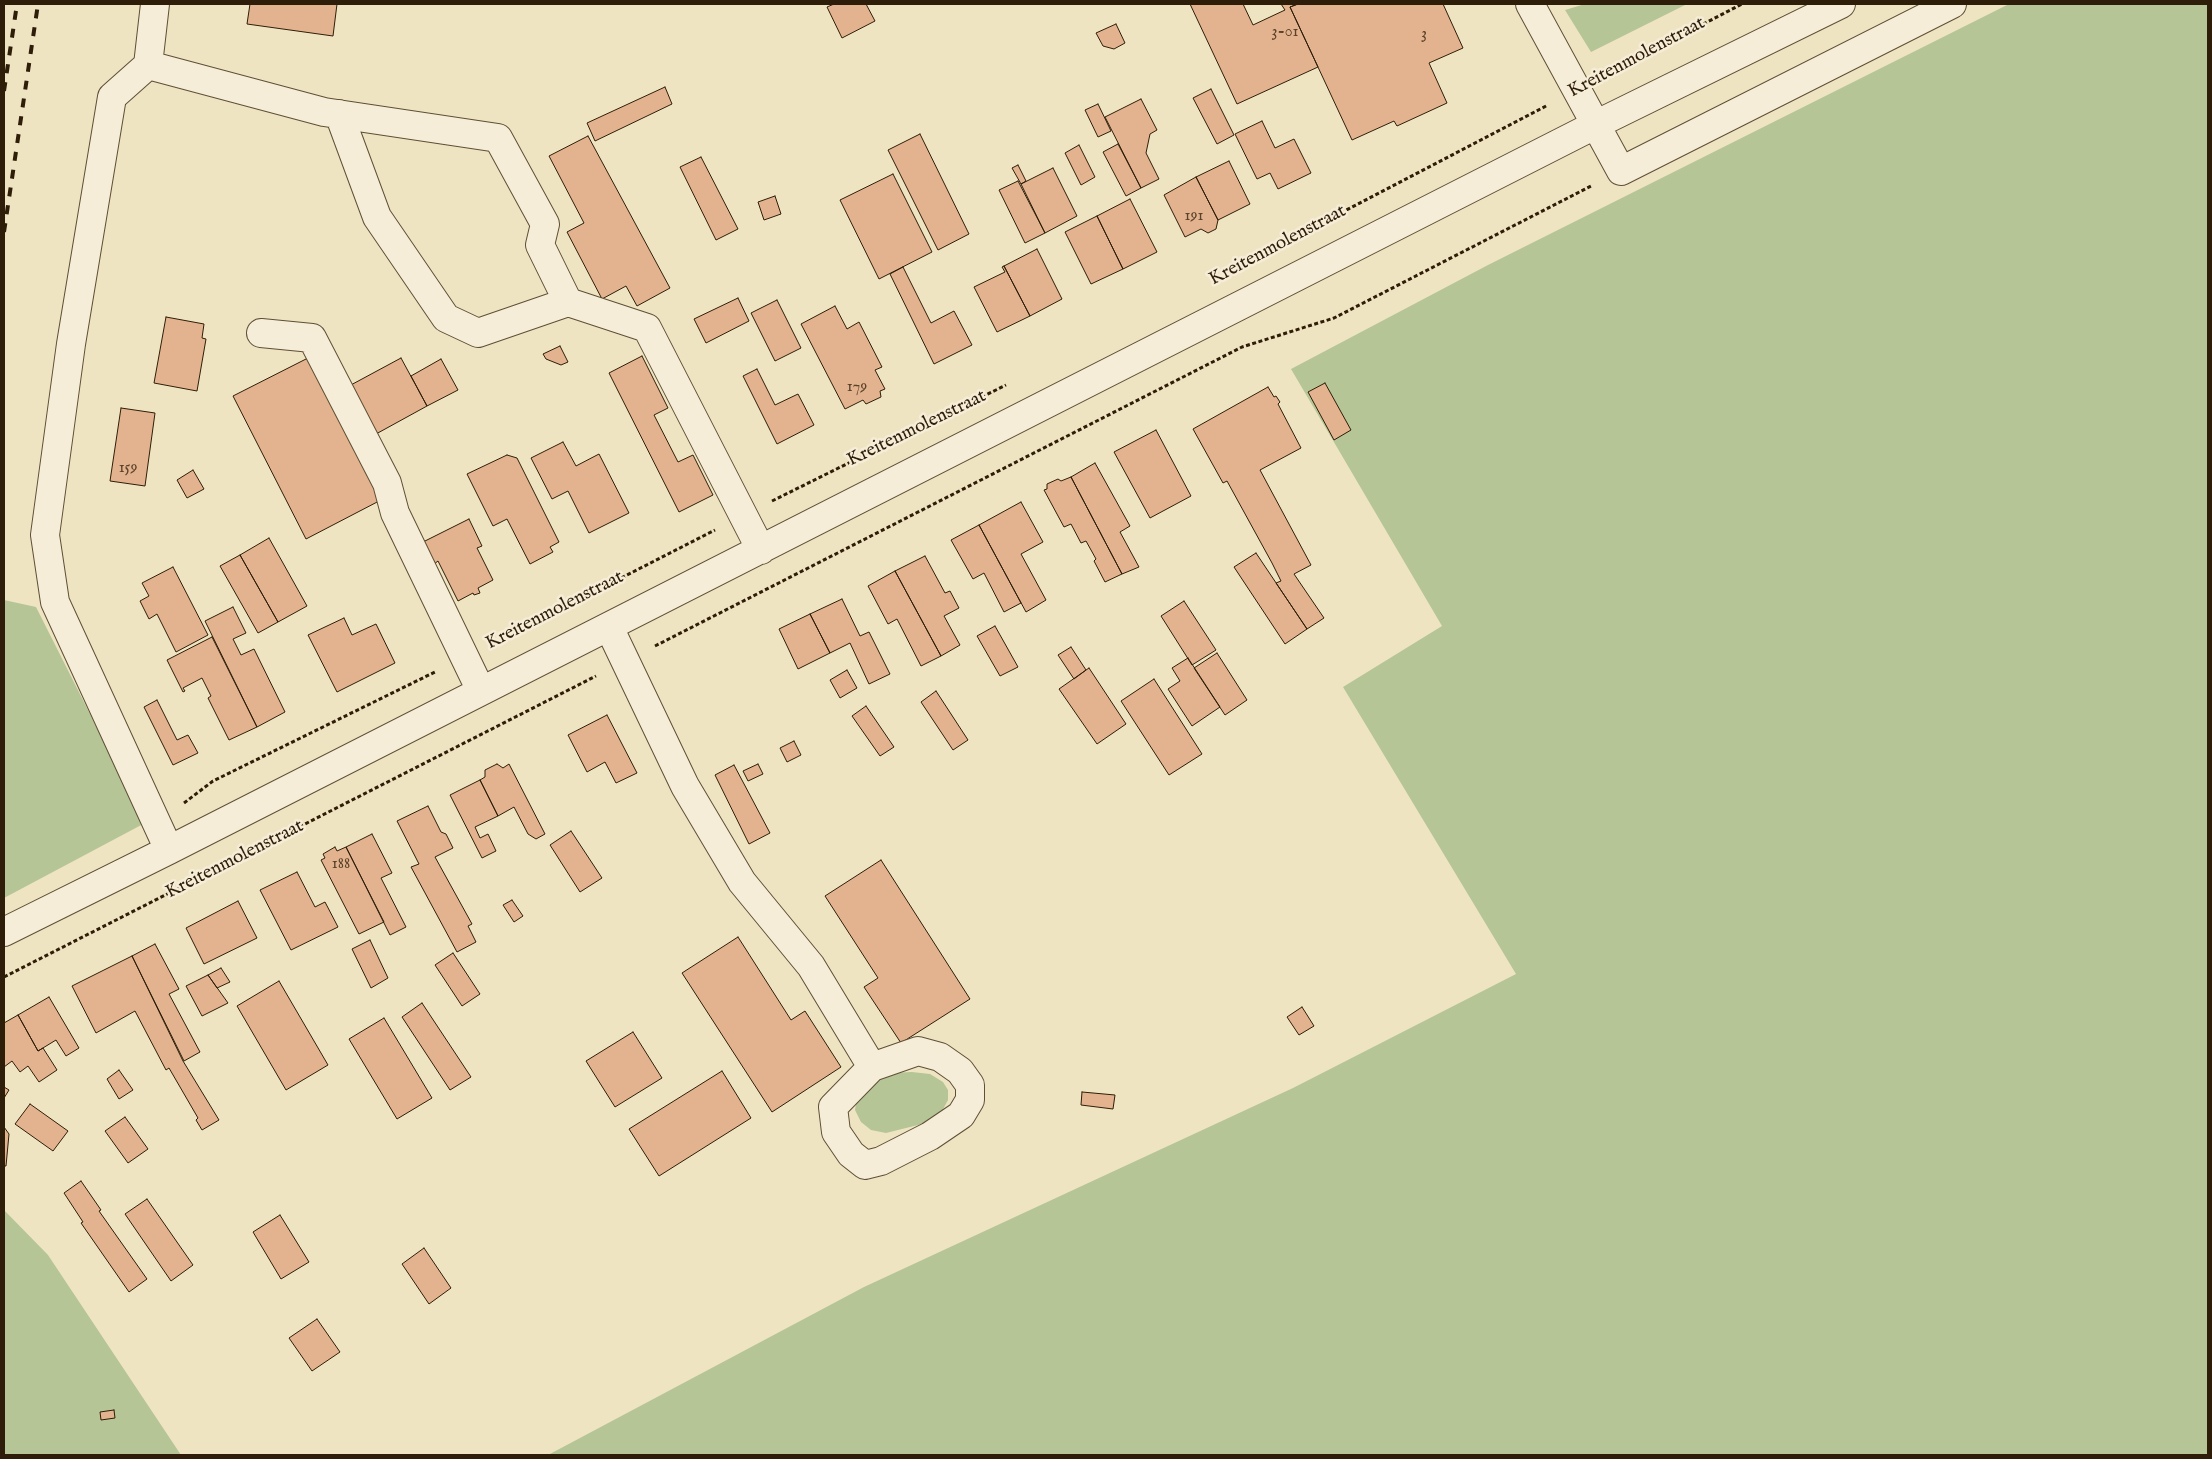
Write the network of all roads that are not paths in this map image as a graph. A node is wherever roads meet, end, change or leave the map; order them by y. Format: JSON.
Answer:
{"nodes":[{"id":1,"x":155,"y":4,"type":"edge"},
{"id":2,"x":1530,"y":4,"type":"edge"},
{"id":3,"x":1841,"y":4,"type":"edge"},
{"id":4,"x":1952,"y":4,"type":"edge"},
{"id":5,"x":148,"y":65,"type":"junction"},
{"id":6,"x":339,"y":114,"type":"junction"},
{"id":7,"x":1595,"y":125,"type":"junction"},
{"id":8,"x":568,"y":302,"type":"junction"},
{"id":9,"x":261,"y":333,"type":"dead end"},
{"id":10,"x":761,"y":550,"type":"junction"},
{"id":11,"x":609,"y":627,"type":"junction"},
{"id":12,"x":481,"y":691,"type":"junction"},
{"id":13,"x":163,"y":838,"type":"junction"},
{"id":14,"x":4,"y":932,"type":"edge"},
{"id":15,"x":872,"y":1067,"type":"junction"}],
"edges":[{"from":1,"to":5,"type":"street"},
{"from":2,"to":7,"type":"street"},
{"from":3,"to":7,"type":"street","name":"Kreitenmolenstraat"},
{"from":4,"to":7,"type":"street"},
{"from":5,"to":6,"type":"street"},
{"from":5,"to":13,"type":"street"},
{"from":6,"to":8,"type":"street"},
{"from":6,"to":8,"type":"street"},
{"from":7,"to":10,"type":"street","name":"Kreitenmolenstraat"},
{"from":8,"to":10,"type":"street"},
{"from":9,"to":12,"type":"street"},
{"from":10,"to":11,"type":"street","name":"Kreitenmolenstraat"},
{"from":11,"to":12,"type":"street","name":"Kreitenmolenstraat"},
{"from":11,"to":15,"type":"street","name":"Kreitenmolenstraat"},
{"from":12,"to":13,"type":"street","name":"Kreitenmolenstraat"},
{"from":13,"to":14,"type":"street","name":"Kreitenmolenstraat"},
{"from":15,"to":15,"type":"street"}]}
